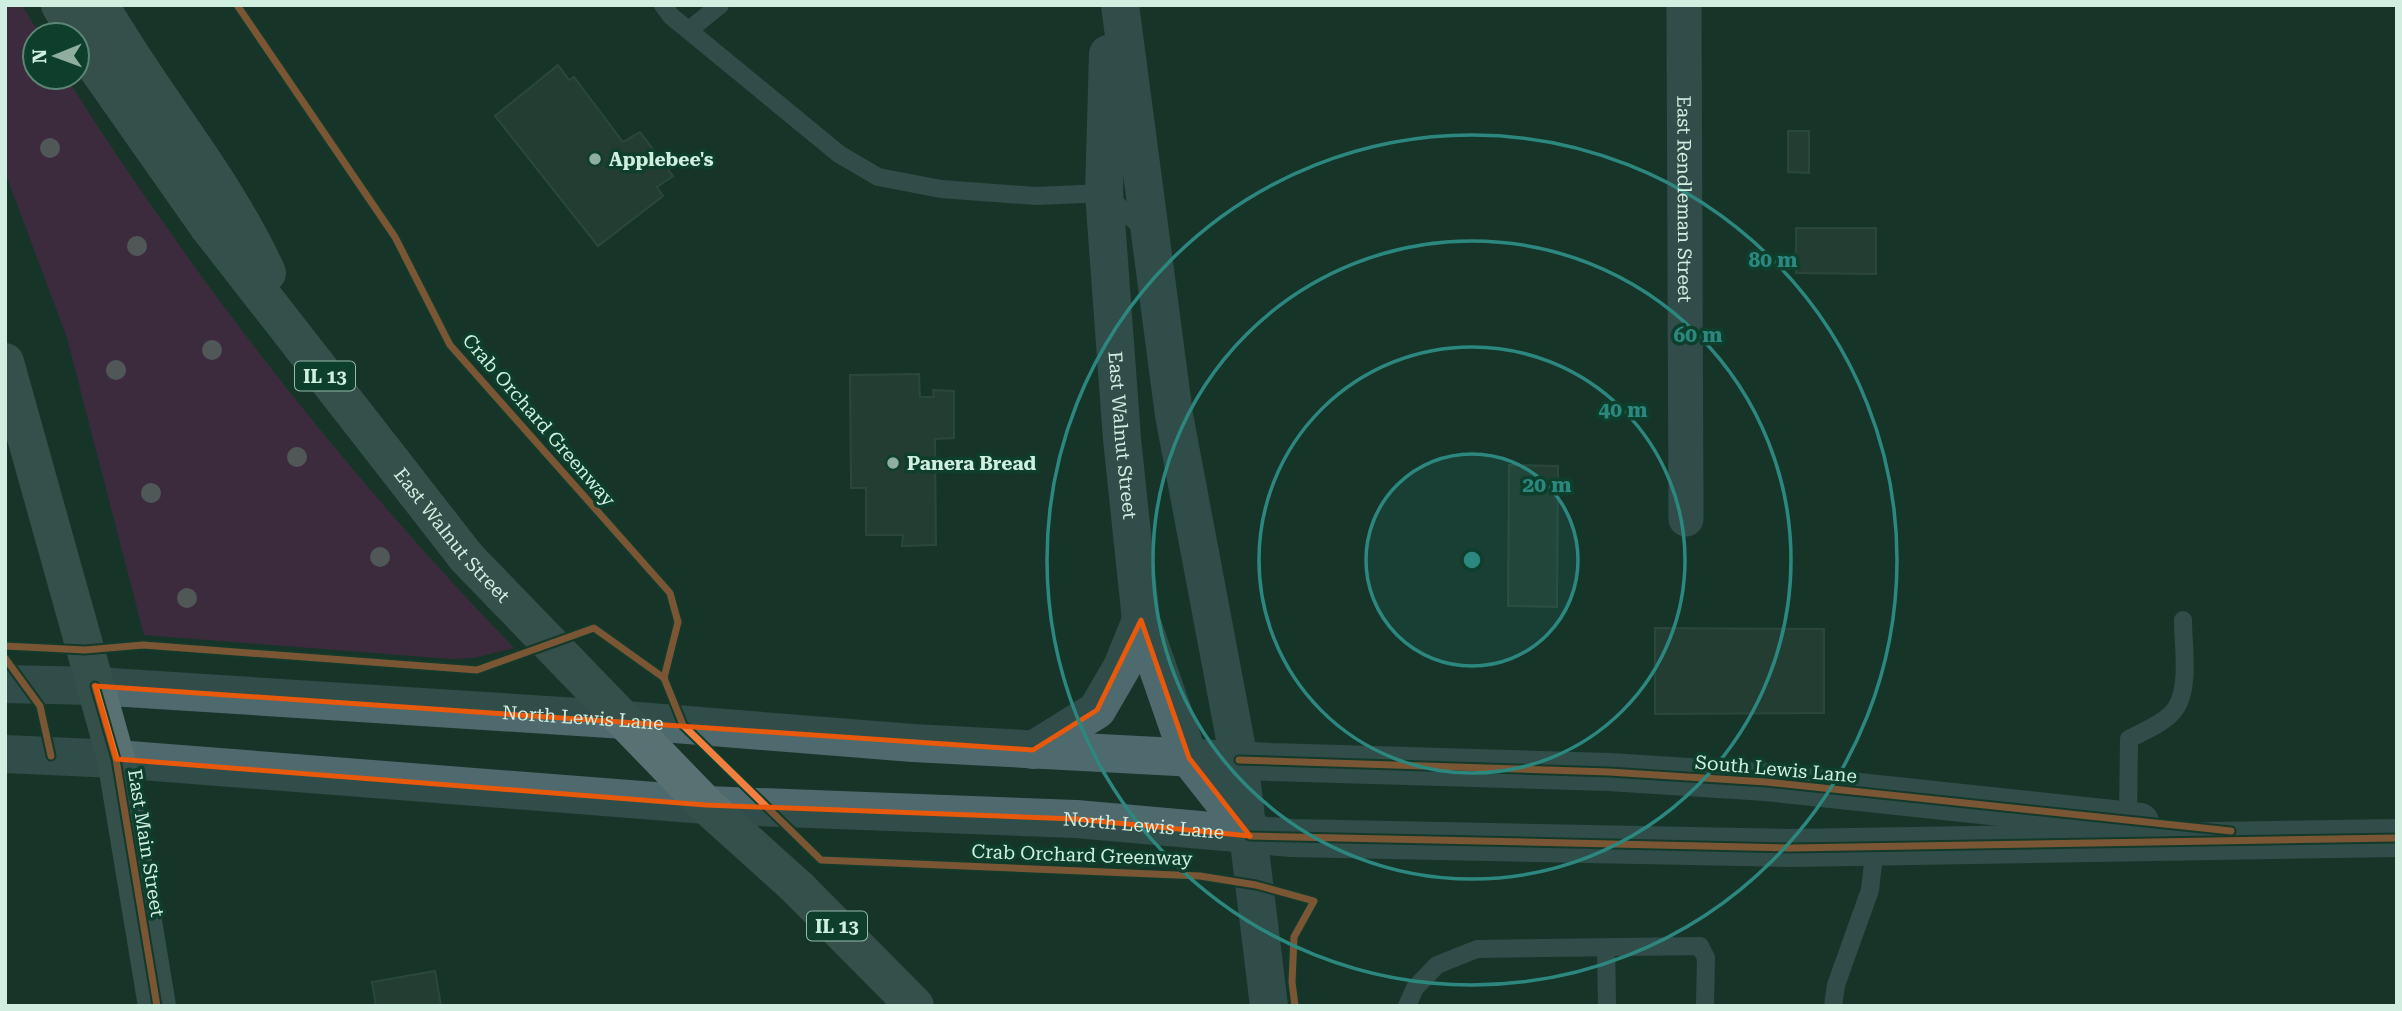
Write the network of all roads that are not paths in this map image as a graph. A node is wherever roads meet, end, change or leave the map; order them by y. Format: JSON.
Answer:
{"nodes":[{"id":1,"x":60,"y":5,"type":"edge"},
{"id":2,"x":100,"y":5,"type":"edge"},
{"id":3,"x":663,"y":5,"type":"edge"},
{"id":4,"x":720,"y":5,"type":"edge"},
{"id":5,"x":1109,"y":5,"type":"edge"},
{"id":6,"x":1120,"y":5,"type":"edge"},
{"id":7,"x":1684,"y":5,"type":"edge"},
{"id":8,"x":689,"y":30,"type":"junction"},
{"id":9,"x":1104,"y":193,"type":"junction"},
{"id":10,"x":1151,"y":235,"type":"junction"},
{"id":11,"x":300,"y":344,"type":"junction"},
{"id":12,"x":5,"y":362,"type":"edge"},
{"id":13,"x":1686,"y":519,"type":"dead end"},
{"id":14,"x":1141,"y":620,"type":"junction"},
{"id":15,"x":2183,"y":620,"type":"dead end"},
{"id":16,"x":5,"y":684,"type":"edge"},
{"id":17,"x":95,"y":686,"type":"junction"},
{"id":18,"x":625,"y":720,"type":"junction"},
{"id":19,"x":1033,"y":750,"type":"junction"},
{"id":20,"x":5,"y":754,"type":"edge"},
{"id":21,"x":1189,"y":758,"type":"junction"},
{"id":22,"x":116,"y":759,"type":"junction"},
{"id":23,"x":1239,"y":760,"type":"junction"},
{"id":24,"x":706,"y":805,"type":"junction"},
{"id":25,"x":2128,"y":820,"type":"junction"},
{"id":26,"x":1250,"y":836,"type":"junction"},
{"id":27,"x":2397,"y":838,"type":"edge"},
{"id":28,"x":2308,"y":840,"type":"junction"},
{"id":29,"x":1875,"y":846,"type":"junction"},
{"id":30,"x":1606,"y":947,"type":"junction"},
{"id":31,"x":157,"y":1006,"type":"edge"},
{"id":32,"x":915,"y":1006,"type":"edge"},
{"id":33,"x":1269,"y":1006,"type":"edge"},
{"id":34,"x":1407,"y":1006,"type":"edge"},
{"id":35,"x":1607,"y":1006,"type":"edge"},
{"id":36,"x":1705,"y":1006,"type":"edge"},
{"id":37,"x":1833,"y":1006,"type":"edge"}],
"edges":[{"from":1,"to":11,"type":"highway","name":"East Walnut Street","number":"IL 13"},
{"from":2,"to":11,"type":"highway"},
{"from":3,"to":8,"type":"lane"},
{"from":4,"to":8,"type":"lane"},
{"from":5,"to":9,"type":"street","name":"East Walnut Street"},
{"from":6,"to":10,"type":"street"},
{"from":7,"to":13,"type":"street","name":"East Rendleman Street"},
{"from":8,"to":9,"type":"lane"},
{"from":9,"to":10,"type":"lane"},
{"from":9,"to":14,"type":"street","name":"East Walnut Street"},
{"from":10,"to":23,"type":"street"},
{"from":11,"to":18,"type":"highway","name":"East Walnut Street","number":"IL 13"},
{"from":12,"to":17,"type":"highway","name":"East Main Street"},
{"from":14,"to":19,"type":"street"},
{"from":14,"to":21,"type":"street","name":"East Walnut Street"},
{"from":15,"to":25,"type":"lane"},
{"from":16,"to":17,"type":"street","name":"North Lewis Lane"},
{"from":17,"to":18,"type":"street","name":"North Lewis Lane"},
{"from":17,"to":22,"type":"highway","name":"East Main Street"},
{"from":18,"to":19,"type":"street","name":"North Lewis Lane"},
{"from":18,"to":24,"type":"highway","name":"East Walnut Street","number":"IL 13"},
{"from":19,"to":21,"type":"street","name":"North Lewis Lane"},
{"from":20,"to":22,"type":"street","name":"North Lewis Lane"},
{"from":21,"to":23,"type":"street","name":"North Lewis Lane"},
{"from":21,"to":26,"type":"street","name":"East Walnut Street"},
{"from":22,"to":24,"type":"street","name":"North Lewis Lane"},
{"from":22,"to":31,"type":"highway","name":"East Main Street"},
{"from":23,"to":25,"type":"street","name":"South Lewis Lane"},
{"from":23,"to":26,"type":"street"},
{"from":24,"to":26,"type":"street","name":"North Lewis Lane"},
{"from":24,"to":32,"type":"highway","name":"East Walnut Street","number":"IL 13"},
{"from":25,"to":28,"type":"street","name":"South Lewis Lane"},
{"from":26,"to":29,"type":"street","name":"South Lewis Lane"},
{"from":26,"to":33,"type":"street"},
{"from":27,"to":28,"type":"street","name":"South Lewis Lane"},
{"from":28,"to":29,"type":"street","name":"South Lewis Lane"},
{"from":29,"to":37,"type":"lane"},
{"from":30,"to":34,"type":"lane"},
{"from":30,"to":35,"type":"lane"},
{"from":30,"to":36,"type":"lane"}]}
